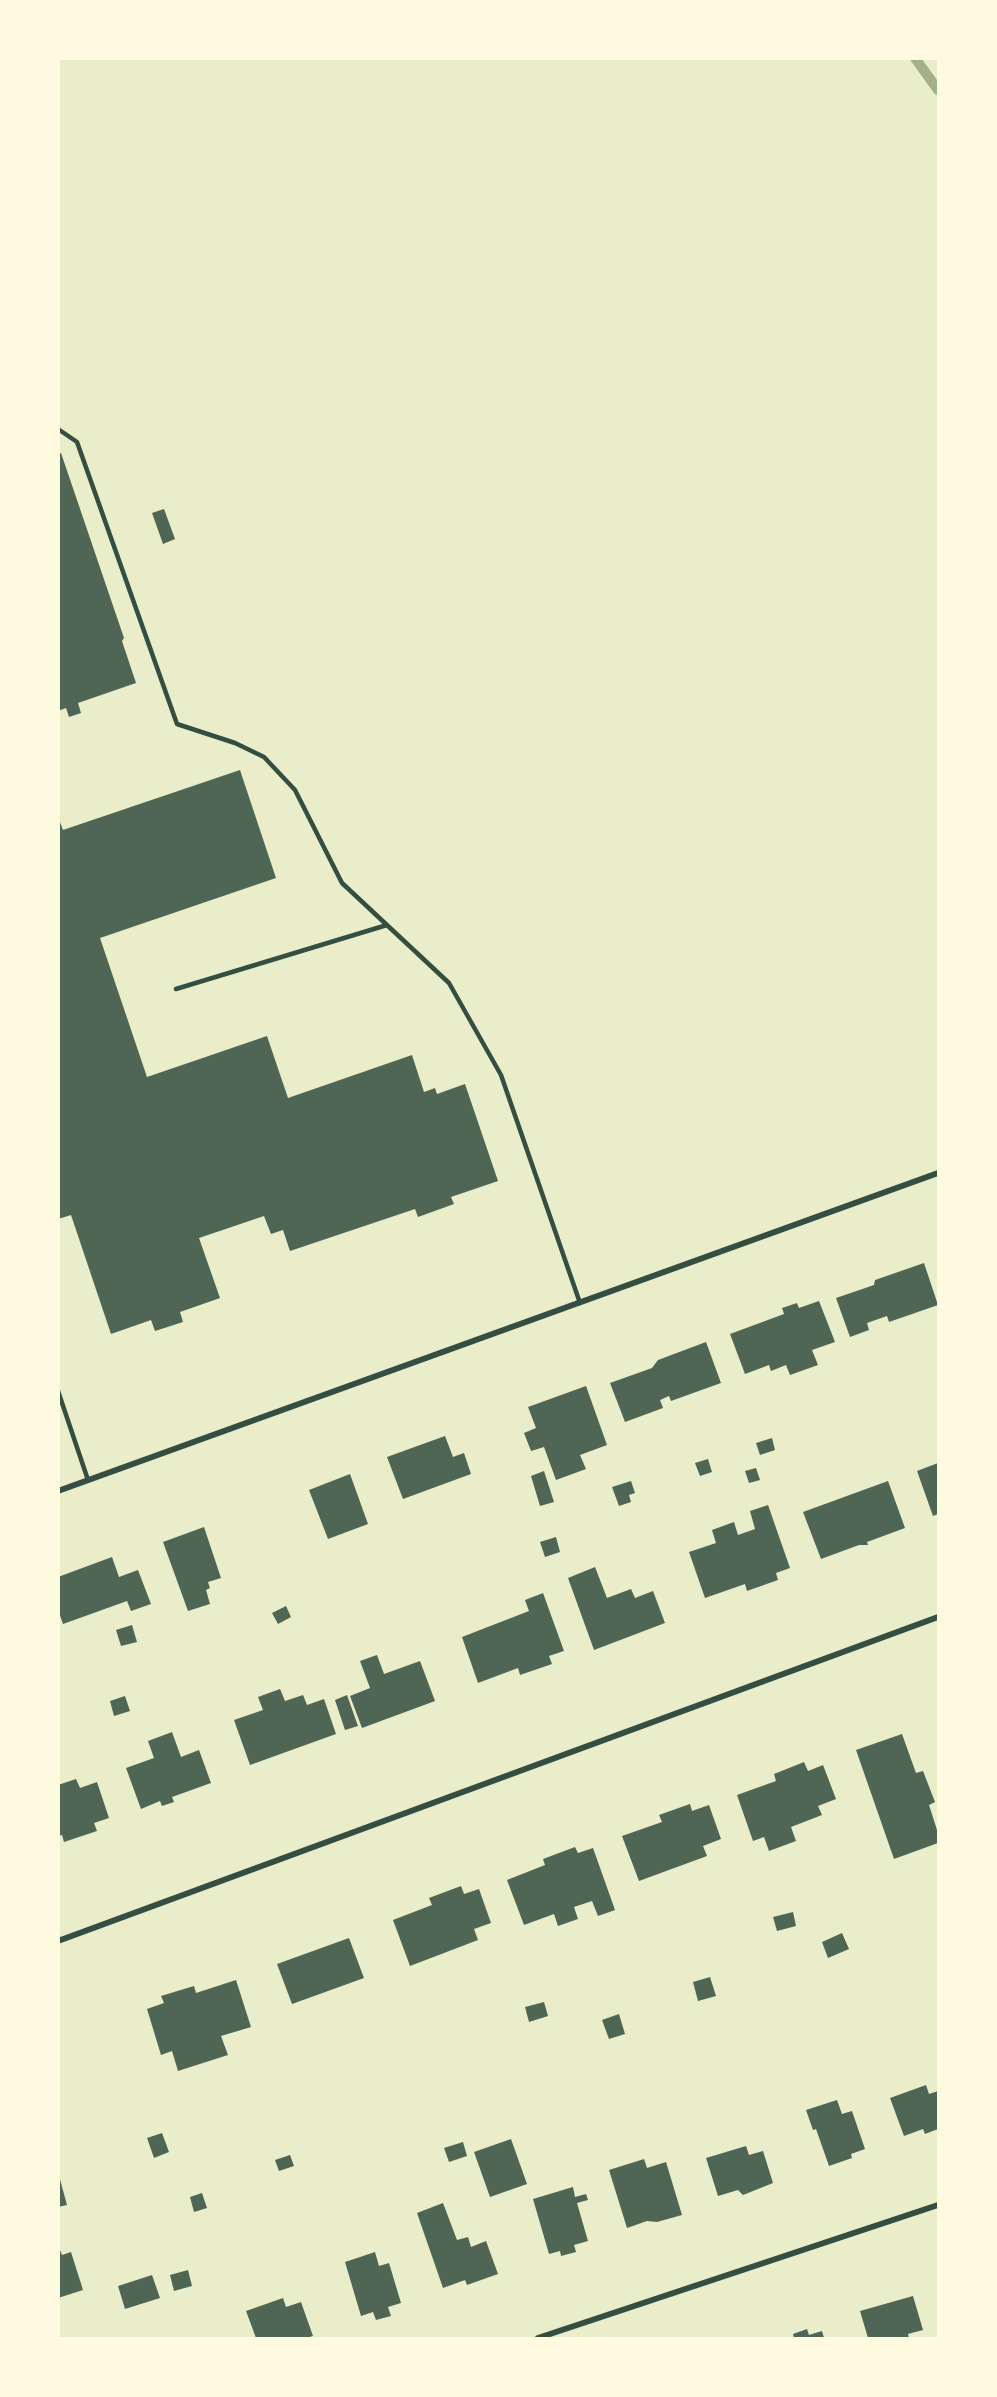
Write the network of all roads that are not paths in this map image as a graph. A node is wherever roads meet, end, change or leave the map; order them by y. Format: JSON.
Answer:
{"nodes":[{"id":1,"x":58,"y":429,"type":"edge"},
{"id":2,"x":387,"y":925,"type":"junction"},
{"id":3,"x":176,"y":989,"type":"dead end"},
{"id":4,"x":939,"y":1173,"type":"edge"},
{"id":5,"x":580,"y":1302,"type":"junction"},
{"id":6,"x":58,"y":1391,"type":"edge"},
{"id":7,"x":88,"y":1480,"type":"junction"},
{"id":8,"x":58,"y":1491,"type":"edge"},
{"id":9,"x":939,"y":1617,"type":"edge"},
{"id":10,"x":58,"y":1941,"type":"edge"},
{"id":11,"x":939,"y":2205,"type":"edge"},
{"id":12,"x":538,"y":2338,"type":"edge"}],
"edges":[{"from":1,"to":2,"type":"lane"},
{"from":2,"to":3,"type":"lane"},
{"from":2,"to":5,"type":"lane"},
{"from":4,"to":5,"type":"street"},
{"from":5,"to":7,"type":"street"},
{"from":6,"to":7,"type":"lane"},
{"from":7,"to":8,"type":"street"},
{"from":9,"to":10,"type":"street"},
{"from":11,"to":12,"type":"street"}]}
